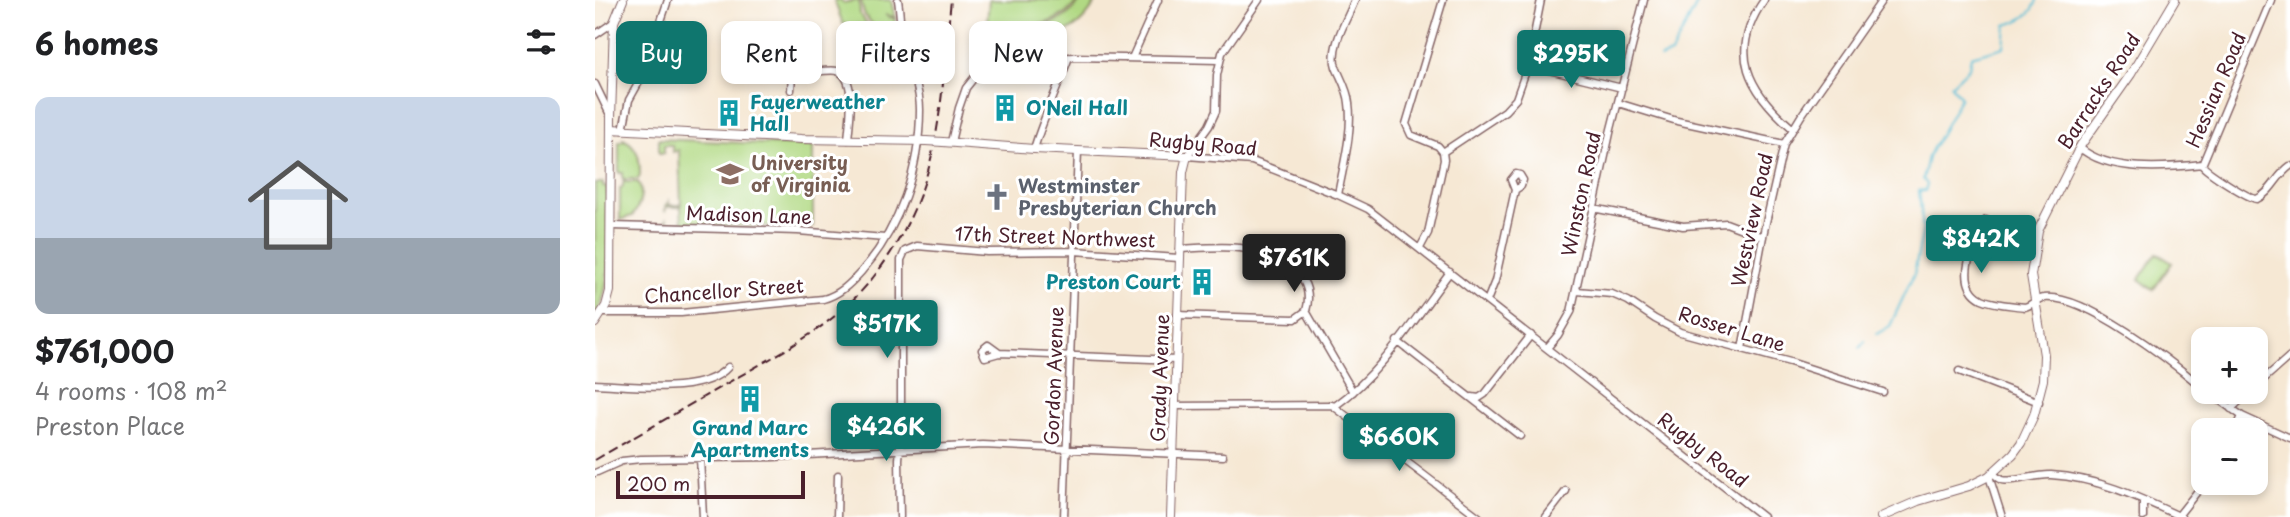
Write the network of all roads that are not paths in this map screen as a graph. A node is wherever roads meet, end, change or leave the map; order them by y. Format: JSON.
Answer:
{"nodes":[{"id":1,"x":669,"y":0,"type":"edge"},
{"id":2,"x":898,"y":0,"type":"edge"},
{"id":3,"x":1158,"y":0,"type":"edge"},
{"id":4,"x":1259,"y":0,"type":"edge"},
{"id":5,"x":1355,"y":0,"type":"edge"},
{"id":6,"x":1443,"y":0,"type":"edge"},
{"id":7,"x":1541,"y":0,"type":"edge"},
{"id":8,"x":1644,"y":0,"type":"edge"},
{"id":9,"x":1764,"y":0,"type":"edge"},
{"id":10,"x":1882,"y":0,"type":"edge"},
{"id":11,"x":2175,"y":0,"type":"edge"},
{"id":12,"x":2271,"y":0,"type":"edge"},
{"id":13,"x":619,"y":2,"type":"edge"},
{"id":14,"x":614,"y":22,"type":"junction"},
{"id":15,"x":595,"y":35,"type":"edge"},
{"id":16,"x":1069,"y":57,"type":"junction"},
{"id":17,"x":1132,"y":58,"type":"junction"},
{"id":18,"x":1220,"y":60,"type":"junction"},
{"id":19,"x":1528,"y":65,"type":"junction"},
{"id":20,"x":595,"y":84,"type":"edge"},
{"id":21,"x":1622,"y":88,"type":"junction"},
{"id":22,"x":791,"y":90,"type":"dead end"},
{"id":23,"x":1618,"y":103,"type":"junction"},
{"id":24,"x":611,"y":117,"type":"junction"},
{"id":25,"x":1793,"y":128,"type":"junction"},
{"id":26,"x":611,"y":129,"type":"junction"},
{"id":27,"x":623,"y":130,"type":"junction"},
{"id":28,"x":848,"y":139,"type":"junction"},
{"id":29,"x":922,"y":141,"type":"junction"},
{"id":30,"x":947,"y":142,"type":"junction"},
{"id":31,"x":1784,"y":144,"type":"junction"},
{"id":32,"x":2080,"y":147,"type":"junction"},
{"id":33,"x":1034,"y":149,"type":"junction"},
{"id":34,"x":1078,"y":152,"type":"junction"},
{"id":35,"x":1443,"y":152,"type":"junction"},
{"id":36,"x":1187,"y":156,"type":"junction"},
{"id":37,"x":2202,"y":164,"type":"junction"},
{"id":38,"x":2290,"y":166,"type":"edge"},
{"id":39,"x":1515,"y":190,"type":"dead end"},
{"id":40,"x":1338,"y":195,"type":"junction"},
{"id":41,"x":1593,"y":208,"type":"junction"},
{"id":42,"x":1986,"y":220,"type":"dead end"},
{"id":43,"x":612,"y":226,"type":"junction"},
{"id":44,"x":1763,"y":237,"type":"junction"},
{"id":45,"x":885,"y":238,"type":"junction"},
{"id":46,"x":1420,"y":248,"type":"junction"},
{"id":47,"x":1074,"y":251,"type":"junction"},
{"id":48,"x":1180,"y":253,"type":"junction"},
{"id":49,"x":1450,"y":272,"type":"junction"},
{"id":50,"x":1577,"y":290,"type":"junction"},
{"id":51,"x":1487,"y":301,"type":"junction"},
{"id":52,"x":2035,"y":302,"type":"junction"},
{"id":53,"x":1306,"y":310,"type":"junction"},
{"id":54,"x":602,"y":313,"type":"junction"},
{"id":55,"x":1177,"y":315,"type":"junction"},
{"id":56,"x":595,"y":323,"type":"edge"},
{"id":57,"x":1531,"y":335,"type":"junction"},
{"id":58,"x":1397,"y":341,"type":"junction"},
{"id":59,"x":1547,"y":348,"type":"junction"},
{"id":60,"x":1742,"y":349,"type":"junction"},
{"id":61,"x":999,"y":353,"type":"dead end"},
{"id":62,"x":1070,"y":354,"type":"junction"},
{"id":63,"x":2290,"y":356,"type":"edge"},
{"id":64,"x":1176,"y":360,"type":"junction"},
{"id":65,"x":728,"y":367,"type":"dead end"},
{"id":66,"x":1959,"y":371,"type":"dead end"},
{"id":67,"x":2268,"y":375,"type":"edge"},
{"id":68,"x":2191,"y":378,"type":"edge"},
{"id":69,"x":595,"y":384,"type":"edge"},
{"id":70,"x":1353,"y":392,"type":"junction"},
{"id":71,"x":1883,"y":392,"type":"dead end"},
{"id":72,"x":1470,"y":397,"type":"junction"},
{"id":73,"x":2039,"y":402,"type":"junction"},
{"id":74,"x":2225,"y":404,"type":"edge"},
{"id":75,"x":2236,"y":404,"type":"edge"},
{"id":76,"x":1174,"y":406,"type":"junction"},
{"id":77,"x":1335,"y":406,"type":"junction"},
{"id":78,"x":2231,"y":409,"type":"junction"},
{"id":79,"x":2242,"y":416,"type":"joint"},
{"id":80,"x":1520,"y":436,"type":"dead end"},
{"id":81,"x":2290,"y":438,"type":"edge"},
{"id":82,"x":899,"y":449,"type":"junction"},
{"id":83,"x":1066,"y":449,"type":"junction"},
{"id":84,"x":1173,"y":454,"type":"junction"},
{"id":85,"x":1223,"y":456,"type":"dead end"},
{"id":86,"x":700,"y":458,"type":"junction"},
{"id":87,"x":595,"y":473,"type":"edge"},
{"id":88,"x":838,"y":475,"type":"dead end"},
{"id":89,"x":1991,"y":475,"type":"junction"},
{"id":90,"x":1566,"y":491,"type":"dead end"},
{"id":91,"x":2195,"y":495,"type":"edge"},
{"id":92,"x":2143,"y":500,"type":"junction"},
{"id":93,"x":2179,"y":516,"type":"edge"},
{"id":94,"x":703,"y":517,"type":"edge"},
{"id":95,"x":837,"y":517,"type":"edge"},
{"id":96,"x":900,"y":517,"type":"edge"},
{"id":97,"x":1064,"y":517,"type":"edge"},
{"id":98,"x":1171,"y":517,"type":"edge"},
{"id":99,"x":1479,"y":517,"type":"edge"},
{"id":100,"x":1546,"y":517,"type":"edge"},
{"id":101,"x":1763,"y":517,"type":"edge"},
{"id":102,"x":1881,"y":517,"type":"edge"},
{"id":103,"x":2002,"y":517,"type":"edge"},
{"id":104,"x":2143,"y":517,"type":"edge"}],
"edges":[{"from":1,"to":27,"type":"street"},
{"from":2,"to":29,"type":"street","name":"Chancellor Street"},
{"from":3,"to":17,"type":"street"},
{"from":4,"to":18,"type":"street"},
{"from":5,"to":40,"type":"street"},
{"from":6,"to":35,"type":"street"},
{"from":7,"to":19,"type":"street"},
{"from":8,"to":21,"type":"street","name":"Winston Road"},
{"from":9,"to":25,"type":"street"},
{"from":10,"to":25,"type":"street","name":"Westview Road"},
{"from":11,"to":32,"type":"main road","name":"Barracks Road"},
{"from":12,"to":37,"type":"street","name":"Hessian Road"},
{"from":13,"to":14,"type":"main road"},
{"from":14,"to":15,"type":"street"},
{"from":14,"to":24,"type":"main road"},
{"from":16,"to":17,"type":"street"},
{"from":16,"to":30,"type":"street"},
{"from":16,"to":33,"type":"street"},
{"from":17,"to":18,"type":"street"},
{"from":18,"to":36,"type":"street"},
{"from":19,"to":21,"type":"street"},
{"from":19,"to":35,"type":"street"},
{"from":20,"to":24,"type":"street"},
{"from":21,"to":23,"type":"street","name":"Winston Road"},
{"from":22,"to":28,"type":"street"},
{"from":23,"to":31,"type":"street"},
{"from":23,"to":41,"type":"street","name":"Winston Road"},
{"from":24,"to":26,"type":"main road"},
{"from":25,"to":31,"type":"street","name":"Westview Road"},
{"from":26,"to":27,"type":"main road","name":"Rugby Road"},
{"from":26,"to":43,"type":"main road"},
{"from":27,"to":28,"type":"main road","name":"Rugby Road"},
{"from":28,"to":29,"type":"main road","name":"Rugby Road"},
{"from":29,"to":30,"type":"main road","name":"Rugby Road","bridge":true},
{"from":29,"to":45,"type":"street","name":"Chancellor Street"},
{"from":30,"to":33,"type":"main road","name":"Rugby Road"},
{"from":31,"to":44,"type":"street","name":"Westview Road"},
{"from":32,"to":37,"type":"street"},
{"from":32,"to":52,"type":"main road","name":"Barracks Road"},
{"from":33,"to":34,"type":"main road","name":"Rugby Road"},
{"from":34,"to":36,"type":"main road","name":"Rugby Road"},
{"from":34,"to":47,"type":"street","name":"Gordon Avenue"},
{"from":35,"to":46,"type":"street"},
{"from":36,"to":40,"type":"street","name":"Rugby Road"},
{"from":36,"to":48,"type":"main road","name":"Grady Avenue"},
{"from":37,"to":38,"type":"street","name":"Hessian Road"},
{"from":39,"to":51,"type":"street"},
{"from":40,"to":46,"type":"street","name":"Rugby Road"},
{"from":41,"to":44,"type":"street"},
{"from":41,"to":50,"type":"street","name":"Winston Road"},
{"from":42,"to":52,"type":"street"},
{"from":43,"to":45,"type":"street","name":"Madison Lane"},
{"from":43,"to":54,"type":"main road"},
{"from":44,"to":60,"type":"street","name":"Westview Road"},
{"from":45,"to":54,"type":"street","name":"Chancellor Street"},
{"from":46,"to":49,"type":"street","name":"Rugby Road"},
{"from":47,"to":48,"type":"street","name":"17th Street Northwest"},
{"from":47,"to":62,"type":"street","name":"Gordon Avenue"},
{"from":47,"to":82,"type":"street","name":"17th Street Northwest"},
{"from":48,"to":53,"type":"street","name":"17th Street Northwest"},
{"from":48,"to":55,"type":"main road","name":"Grady Avenue"},
{"from":49,"to":51,"type":"street","name":"Rugby Road"},
{"from":49,"to":58,"type":"street"},
{"from":50,"to":59,"type":"street","name":"Winston Road"},
{"from":50,"to":60,"type":"street","name":"Rosser Lane"},
{"from":51,"to":57,"type":"street","name":"Rugby Road"},
{"from":52,"to":68,"type":"street"},
{"from":52,"to":73,"type":"main road","name":"Barracks Road"},
{"from":53,"to":55,"type":"street"},
{"from":53,"to":70,"type":"street"},
{"from":54,"to":56,"type":"main road"},
{"from":55,"to":64,"type":"main road","name":"Grady Avenue"},
{"from":57,"to":59,"type":"street","name":"Rugby Road"},
{"from":57,"to":72,"type":"street"},
{"from":58,"to":70,"type":"street"},
{"from":58,"to":72,"type":"street"},
{"from":59,"to":101,"type":"street","name":"Rugby Road"},
{"from":60,"to":71,"type":"street","name":"Rosser Lane"},
{"from":61,"to":62,"type":"street"},
{"from":62,"to":64,"type":"street"},
{"from":62,"to":83,"type":"street","name":"Gordon Avenue"},
{"from":63,"to":67,"type":"street"},
{"from":64,"to":76,"type":"main road","name":"Grady Avenue"},
{"from":65,"to":69,"type":"street"},
{"from":66,"to":73,"type":"street"},
{"from":70,"to":77,"type":"street"},
{"from":72,"to":80,"type":"street"},
{"from":73,"to":89,"type":"main road","name":"Barracks Road"},
{"from":74,"to":78,"type":"street"},
{"from":75,"to":78,"type":"street"},
{"from":76,"to":77,"type":"street"},
{"from":76,"to":84,"type":"main road","name":"Grady Avenue"},
{"from":77,"to":99,"type":"street"},
{"from":78,"to":79,"type":"street"},
{"from":79,"to":81,"type":"street"},
{"from":82,"to":83,"type":"street"},
{"from":82,"to":86,"type":"street"},
{"from":82,"to":96,"type":"street"},
{"from":83,"to":84,"type":"street"},
{"from":83,"to":97,"type":"street","name":"Gordon Avenue"},
{"from":84,"to":85,"type":"street"},
{"from":84,"to":98,"type":"main road","name":"Grady Avenue"},
{"from":86,"to":87,"type":"street"},
{"from":86,"to":94,"type":"street"},
{"from":88,"to":95,"type":"street"},
{"from":89,"to":92,"type":"street"},
{"from":89,"to":102,"type":"main road"},
{"from":89,"to":103,"type":"street"},
{"from":90,"to":100,"type":"street"},
{"from":91,"to":93,"type":"street"},
{"from":92,"to":93,"type":"street"},
{"from":92,"to":104,"type":"street"}]}
